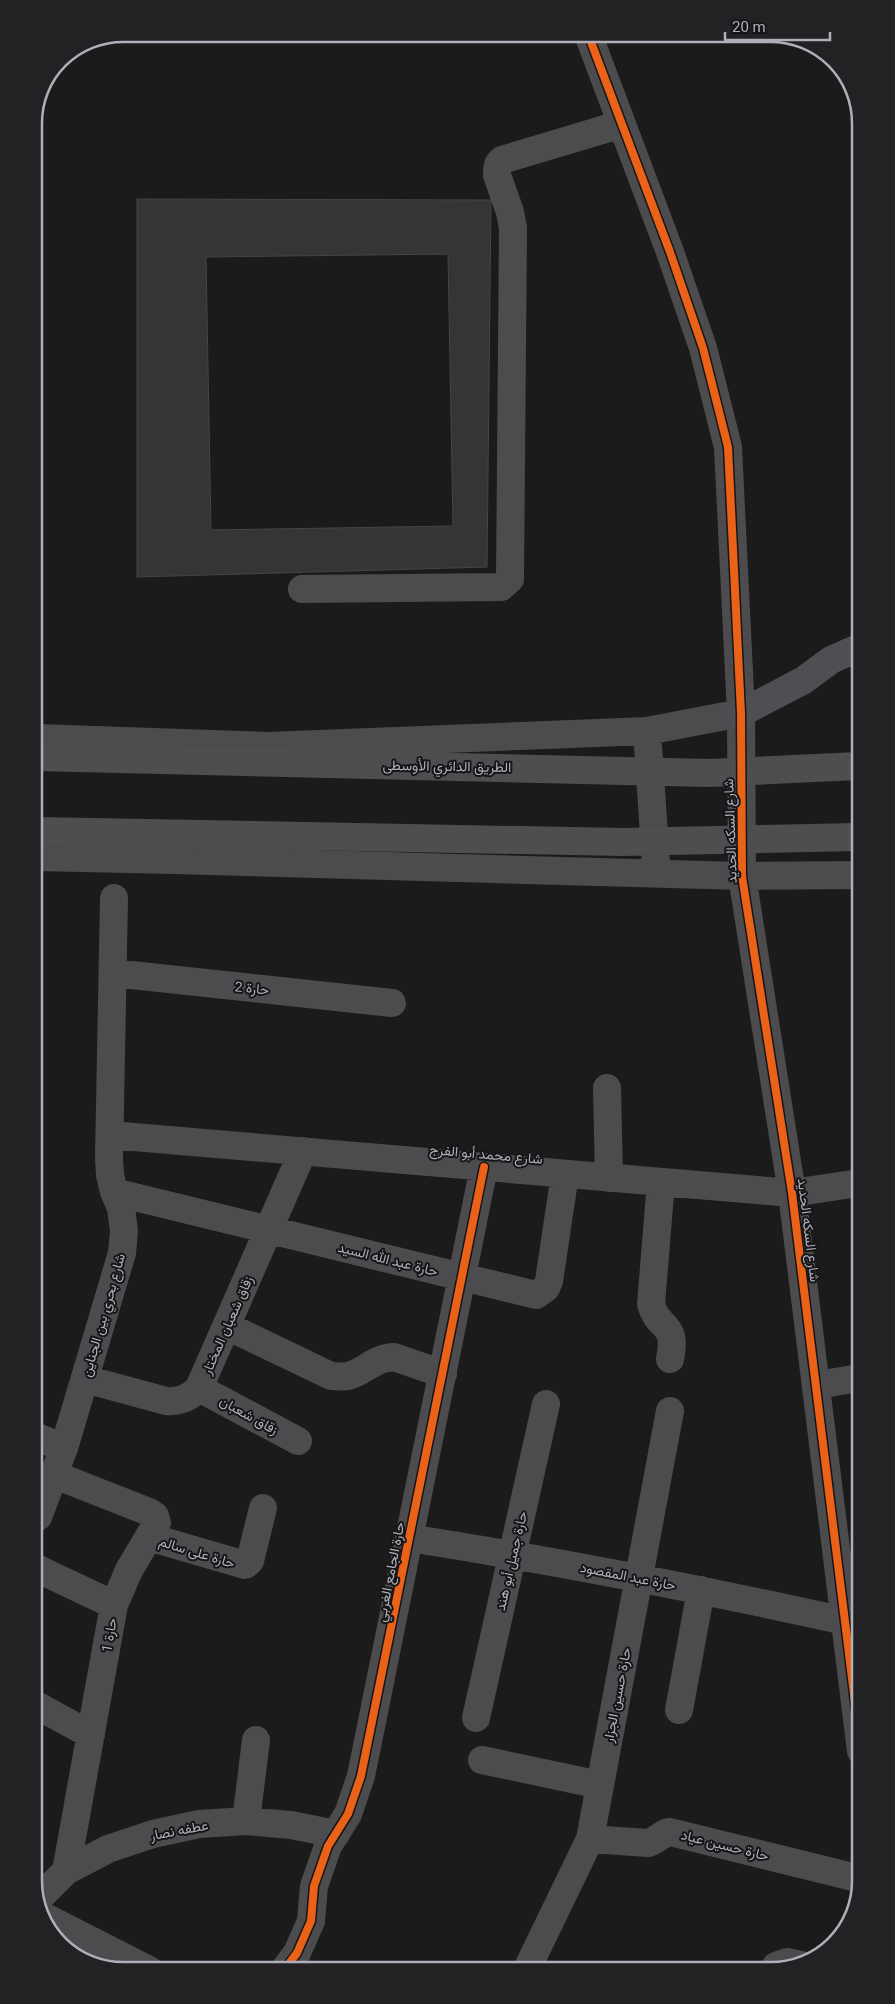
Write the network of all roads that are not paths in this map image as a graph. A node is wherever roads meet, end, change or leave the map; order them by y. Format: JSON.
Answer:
{"nodes":[{"id":1,"x":591,"y":43,"type":"edge"},
{"id":2,"x":622,"y":124,"type":"junction"},
{"id":3,"x":302,"y":589,"type":"dead end"},
{"id":4,"x":852,"y":651,"type":"edge"},
{"id":5,"x":741,"y":713,"type":"junction"},
{"id":6,"x":647,"y":731,"type":"junction"},
{"id":7,"x":43,"y":738,"type":"edge"},
{"id":8,"x":43,"y":757,"type":"edge"},
{"id":9,"x":852,"y":766,"type":"edge"},
{"id":10,"x":43,"y":831,"type":"edge"},
{"id":11,"x":852,"y":837,"type":"edge"},
{"id":12,"x":43,"y":857,"type":"edge"},
{"id":13,"x":656,"y":873,"type":"junction"},
{"id":14,"x":852,"y":875,"type":"edge"},
{"id":15,"x":742,"y":876,"type":"junction"},
{"id":16,"x":114,"y":898,"type":"dead end"},
{"id":17,"x":113,"y":973,"type":"junction"},
{"id":18,"x":392,"y":1004,"type":"dead end"},
{"id":19,"x":607,"y":1088,"type":"dead end"},
{"id":20,"x":110,"y":1135,"type":"junction"},
{"id":21,"x":303,"y":1152,"type":"junction"},
{"id":22,"x":484,"y":1167,"type":"junction"},
{"id":23,"x":565,"y":1174,"type":"junction"},
{"id":24,"x":609,"y":1178,"type":"junction"},
{"id":25,"x":661,"y":1182,"type":"junction"},
{"id":26,"x":852,"y":1184,"type":"edge"},
{"id":27,"x":114,"y":1192,"type":"junction"},
{"id":28,"x":792,"y":1193,"type":"junction"},
{"id":29,"x":269,"y":1230,"type":"junction"},
{"id":30,"x":462,"y":1278,"type":"junction"},
{"id":31,"x":227,"y":1326,"type":"junction"},
{"id":32,"x":670,"y":1359,"type":"dead end"},
{"id":33,"x":443,"y":1374,"type":"junction"},
{"id":34,"x":85,"y":1379,"type":"junction"},
{"id":35,"x":852,"y":1379,"type":"edge"},
{"id":36,"x":816,"y":1385,"type":"junction"},
{"id":37,"x":199,"y":1388,"type":"junction"},
{"id":38,"x":546,"y":1404,"type":"dead end"},
{"id":39,"x":670,"y":1411,"type":"dead end"},
{"id":40,"x":42,"y":1439,"type":"edge"},
{"id":41,"x":298,"y":1441,"type":"dead end"},
{"id":42,"x":64,"y":1448,"type":"junction"},
{"id":43,"x":55,"y":1476,"type":"junction"},
{"id":44,"x":42,"y":1507,"type":"edge"},
{"id":45,"x":262,"y":1508,"type":"dead end"},
{"id":46,"x":149,"y":1537,"type":"junction"},
{"id":47,"x":409,"y":1538,"type":"junction"},
{"id":48,"x":513,"y":1554,"type":"junction"},
{"id":49,"x":42,"y":1571,"type":"edge"},
{"id":50,"x":639,"y":1578,"type":"junction"},
{"id":51,"x":701,"y":1590,"type":"junction"},
{"id":52,"x":114,"y":1604,"type":"junction"},
{"id":53,"x":845,"y":1621,"type":"junction"},
{"id":54,"x":852,"y":1678,"type":"edge"},
{"id":55,"x":42,"y":1708,"type":"edge"},
{"id":56,"x":679,"y":1710,"type":"dead end"},
{"id":57,"x":476,"y":1718,"type":"dead end"},
{"id":58,"x":91,"y":1735,"type":"junction"},
{"id":59,"x":256,"y":1740,"type":"dead end"},
{"id":60,"x":482,"y":1760,"type":"dead end"},
{"id":61,"x":600,"y":1786,"type":"junction"},
{"id":62,"x":246,"y":1821,"type":"junction"},
{"id":63,"x":336,"y":1834,"type":"junction"},
{"id":64,"x":590,"y":1839,"type":"junction"},
{"id":65,"x":66,"y":1871,"type":"junction"},
{"id":66,"x":852,"y":1877,"type":"edge"},
{"id":67,"x":44,"y":1893,"type":"edge"},
{"id":68,"x":54,"y":1922,"type":"edge"},
{"id":69,"x":131,"y":1961,"type":"edge"},
{"id":70,"x":291,"y":1961,"type":"edge"},
{"id":71,"x":531,"y":1962,"type":"edge"}],
"edges":[{"from":1,"to":2,"type":"street","name":"شارع السكه الحديد"},
{"from":2,"to":3,"type":"street"},
{"from":2,"to":5,"type":"street","name":"شارع السكه الحديد"},
{"from":4,"to":5,"type":"main road"},
{"from":5,"to":6,"type":"street"},
{"from":5,"to":15,"type":"street","name":"شارع السكه الحديد"},
{"from":6,"to":7,"type":"street"},
{"from":6,"to":13,"type":"street"},
{"from":8,"to":9,"type":"highway","name":"الطريق الدائري الأوسطى","bridge":true},
{"from":10,"to":11,"type":"highway","bridge":true},
{"from":12,"to":13,"type":"street"},
{"from":13,"to":15,"type":"street"},
{"from":14,"to":15,"type":"street"},
{"from":15,"to":28,"type":"street","name":"شارع السكه الحديد"},
{"from":16,"to":17,"type":"street","name":"شارع بحري بين الجناين"},
{"from":17,"to":18,"type":"street","name":"حارة 2"},
{"from":17,"to":20,"type":"street","name":"شارع بحري بين الجناين"},
{"from":19,"to":24,"type":"street"},
{"from":20,"to":21,"type":"street","name":"شارع محمد أبو الفرج"},
{"from":20,"to":27,"type":"street","name":"شارع بحري بين الجناين"},
{"from":21,"to":22,"type":"street","name":"شارع محمد أبو الفرج"},
{"from":21,"to":29,"type":"street","name":"زقاق شعبان المختار"},
{"from":22,"to":23,"type":"street","name":"شارع محمد أبو الفرج"},
{"from":22,"to":30,"type":"street","name":"حارة الجامع الغربي"},
{"from":23,"to":24,"type":"street","name":"شارع محمد أبو الفرج"},
{"from":23,"to":30,"type":"street","name":"حارة عبد الله السيد"},
{"from":24,"to":25,"type":"street","name":"شارع محمد أبو الفرج"},
{"from":25,"to":28,"type":"street","name":"شارع محمد أبو الفرج"},
{"from":25,"to":32,"type":"street"},
{"from":26,"to":28,"type":"street","name":"شارع محمد أبو الفرج"},
{"from":27,"to":29,"type":"street","name":"حارة عبد الله السيد"},
{"from":27,"to":34,"type":"street","name":"شارع بحري بين الجناين"},
{"from":28,"to":36,"type":"street","name":"شارع السكه الحديد"},
{"from":29,"to":30,"type":"street","name":"حارة عبد الله السيد"},
{"from":29,"to":31,"type":"street","name":"زقاق شعبان المختار"},
{"from":30,"to":33,"type":"street","name":"حارة الجامع الغربي"},
{"from":31,"to":33,"type":"street"},
{"from":31,"to":37,"type":"street","name":"زقاق شعبان المختار"},
{"from":33,"to":47,"type":"street","name":"حارة الجامع الغربي"},
{"from":34,"to":37,"type":"street","name":"زقاق شعبان المختار"},
{"from":34,"to":42,"type":"street","name":"شارع بحري بين الجناين"},
{"from":35,"to":36,"type":"street"},
{"from":36,"to":53,"type":"street","name":"شارع السكه الحديد"},
{"from":37,"to":41,"type":"street","name":"زقاق شعبان"},
{"from":38,"to":48,"type":"street","name":"حارة جميل أبو هند"},
{"from":39,"to":50,"type":"street","name":"حارة حسين الجزار"},
{"from":40,"to":42,"type":"street"},
{"from":42,"to":43,"type":"street","name":"شارع بحري بين الجناين"},
{"from":43,"to":44,"type":"street","name":"شارع بحري بين الجناين"},
{"from":43,"to":46,"type":"street","name":"حارة 1"},
{"from":45,"to":46,"type":"street","name":"حارة على سالم"},
{"from":46,"to":52,"type":"street","name":"حارة 1"},
{"from":47,"to":48,"type":"street","name":"حارة عبد المقصود"},
{"from":47,"to":63,"type":"street","name":"حارة الجامع الغربي"},
{"from":48,"to":50,"type":"street","name":"حارة عبد المقصود"},
{"from":48,"to":57,"type":"street","name":"حارة جميل أبو هند"},
{"from":49,"to":52,"type":"street"},
{"from":50,"to":51,"type":"street","name":"حارة عبد المقصود"},
{"from":50,"to":61,"type":"street","name":"حارة حسين الجزار"},
{"from":51,"to":53,"type":"street","name":"حارة عبد المقصود"},
{"from":51,"to":56,"type":"street"},
{"from":52,"to":58,"type":"street","name":"حارة 1"},
{"from":53,"to":54,"type":"street","name":"شارع السكه الحديد"},
{"from":55,"to":58,"type":"street"},
{"from":58,"to":65,"type":"street","name":"حارة 1"},
{"from":59,"to":62,"type":"street"},
{"from":60,"to":61,"type":"street"},
{"from":61,"to":64,"type":"street","name":"حارة حسين الجزار"},
{"from":62,"to":63,"type":"street","name":"عطفه نصار"},
{"from":62,"to":65,"type":"street","name":"عطفه نصار"},
{"from":63,"to":70,"type":"street","name":"حارة الجامع الغربي"},
{"from":64,"to":66,"type":"street","name":"حارة حسين عياد"},
{"from":64,"to":71,"type":"street","name":"حارة حسين الجزار"},
{"from":65,"to":67,"type":"street","name":"عطفه نصار"},
{"from":68,"to":69,"type":"street"}]}
